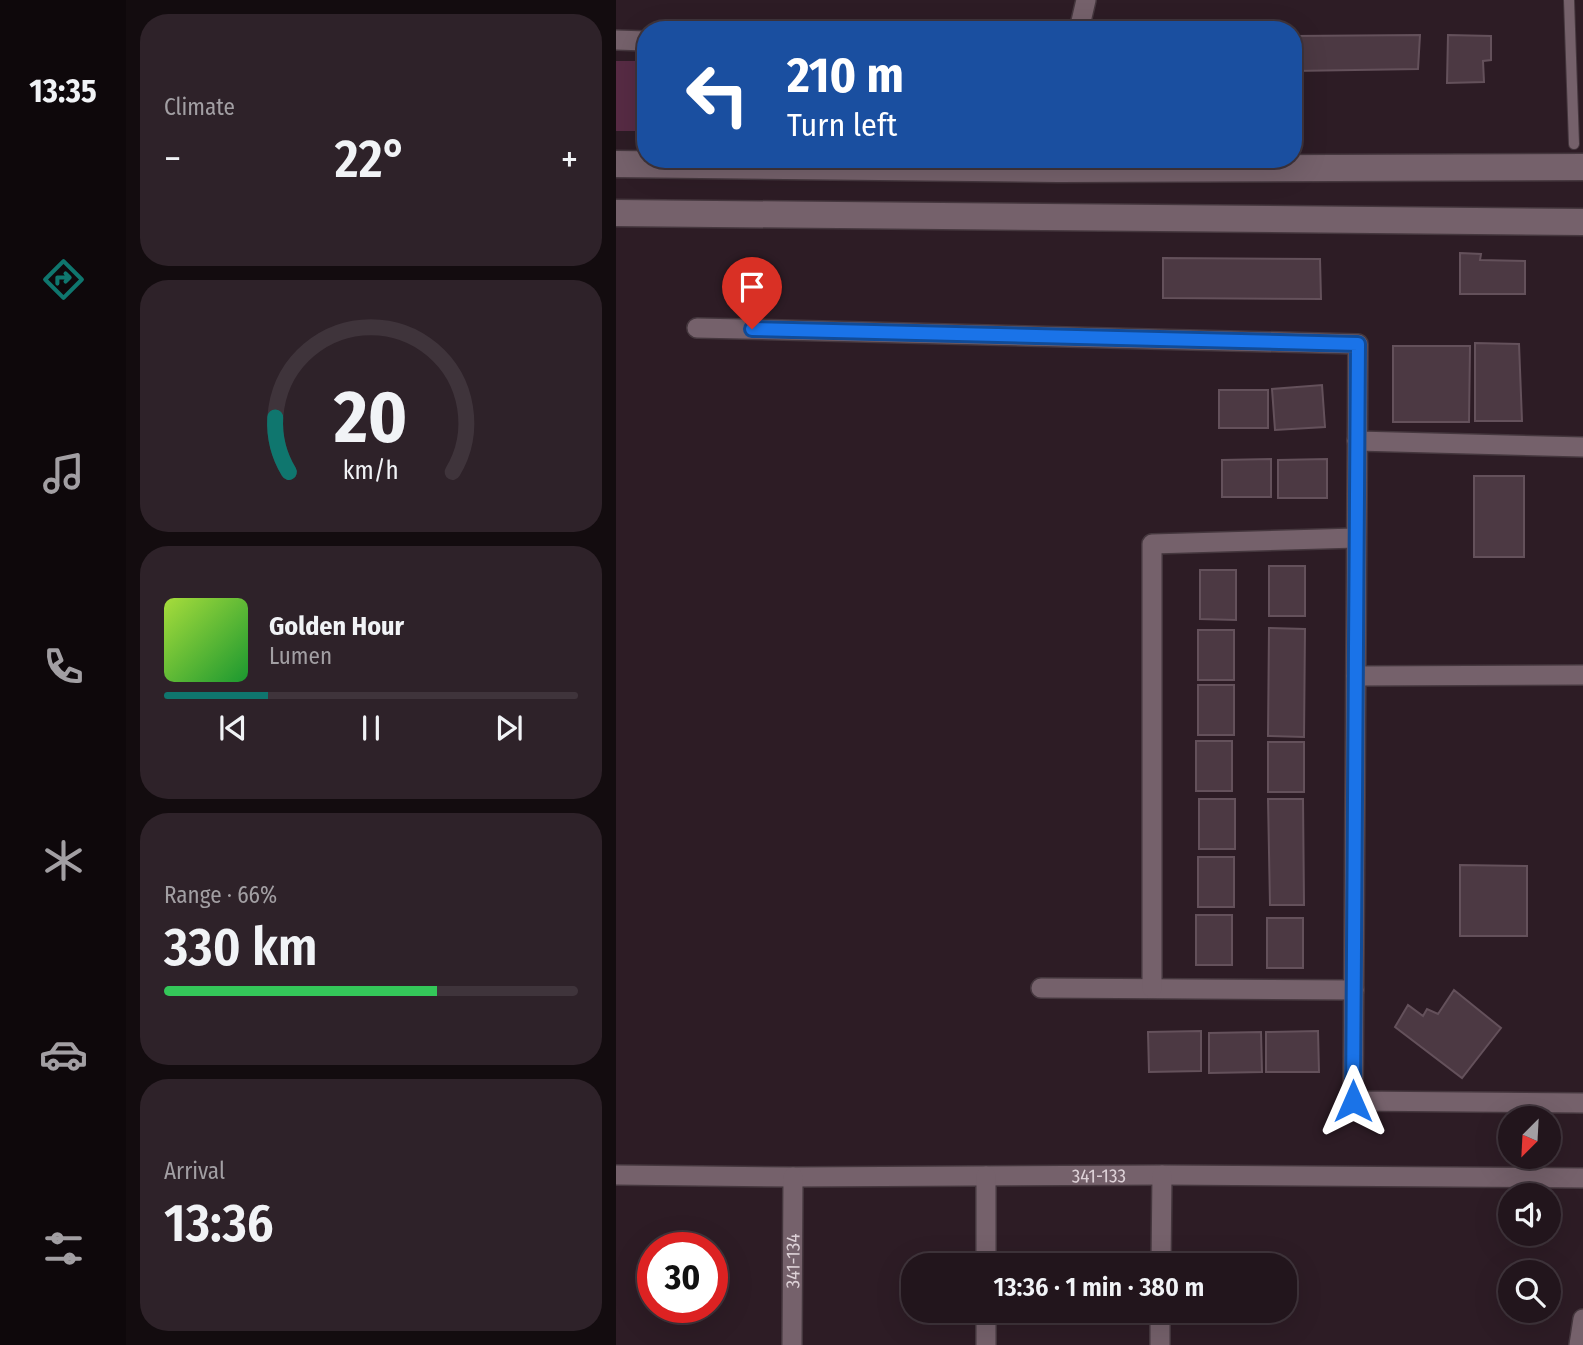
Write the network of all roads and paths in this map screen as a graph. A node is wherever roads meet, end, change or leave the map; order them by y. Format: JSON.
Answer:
{"nodes":[{"id":1,"x":1086,"y":0,"type":"edge"},
{"id":2,"x":1569,"y":0,"type":"edge"},
{"id":3,"x":1081,"y":21,"type":"edge"},
{"id":4,"x":616,"y":40,"type":"edge"},
{"id":5,"x":637,"y":41,"type":"edge"},
{"id":6,"x":1578,"y":155,"type":"edge"},
{"id":7,"x":1302,"y":160,"type":"edge"},
{"id":8,"x":616,"y":164,"type":"edge"},
{"id":9,"x":637,"y":164,"type":"edge"},
{"id":10,"x":616,"y":213,"type":"edge"},
{"id":11,"x":1583,"y":222,"type":"edge"},
{"id":12,"x":698,"y":328,"type":"dead end"},
{"id":13,"x":1357,"y":441,"type":"junction"},
{"id":14,"x":1583,"y":447,"type":"edge"},
{"id":15,"x":1356,"y":538,"type":"junction"},
{"id":16,"x":1583,"y":675,"type":"edge"},
{"id":17,"x":1356,"y":676,"type":"junction"},
{"id":18,"x":1041,"y":988,"type":"dead end"},
{"id":19,"x":1152,"y":988,"type":"junction"},
{"id":20,"x":1354,"y":990,"type":"junction"},
{"id":21,"x":1583,"y":1103,"type":"edge"},
{"id":22,"x":616,"y":1175,"type":"edge"},
{"id":23,"x":1162,"y":1175,"type":"junction"},
{"id":24,"x":793,"y":1177,"type":"junction"},
{"id":25,"x":986,"y":1177,"type":"junction"},
{"id":26,"x":1583,"y":1178,"type":"edge"},
{"id":27,"x":986,"y":1253,"type":"edge"},
{"id":28,"x":1161,"y":1253,"type":"edge"},
{"id":29,"x":1583,"y":1319,"type":"edge"},
{"id":30,"x":986,"y":1323,"type":"edge"},
{"id":31,"x":1160,"y":1323,"type":"edge"},
{"id":32,"x":792,"y":1345,"type":"edge"},
{"id":33,"x":986,"y":1345,"type":"edge"},
{"id":34,"x":1160,"y":1345,"type":"edge"},
{"id":35,"x":1579,"y":1345,"type":"edge"}],
"edges":[{"from":1,"to":3,"type":"street"},
{"from":2,"to":6,"type":"lane"},
{"from":4,"to":5,"type":"street"},
{"from":6,"to":7,"type":"main road"},
{"from":8,"to":9,"type":"main road"},
{"from":10,"to":11,"type":"main road"},
{"from":12,"to":13,"type":"street"},
{"from":13,"to":14,"type":"street"},
{"from":13,"to":15,"type":"street"},
{"from":15,"to":17,"type":"street"},
{"from":15,"to":19,"type":"street"},
{"from":16,"to":17,"type":"street"},
{"from":17,"to":20,"type":"street"},
{"from":18,"to":19,"type":"street"},
{"from":19,"to":20,"type":"street"},
{"from":20,"to":21,"type":"street"},
{"from":22,"to":24,"type":"street","name":"341-133"},
{"from":23,"to":25,"type":"street","name":"341-133"},
{"from":23,"to":26,"type":"street","name":"341-133"},
{"from":23,"to":28,"type":"street"},
{"from":24,"to":25,"type":"street","name":"341-133"},
{"from":24,"to":32,"type":"street","name":"341-134"},
{"from":25,"to":27,"type":"street"},
{"from":29,"to":35,"type":"street"},
{"from":30,"to":33,"type":"street"},
{"from":31,"to":34,"type":"street"}]}
